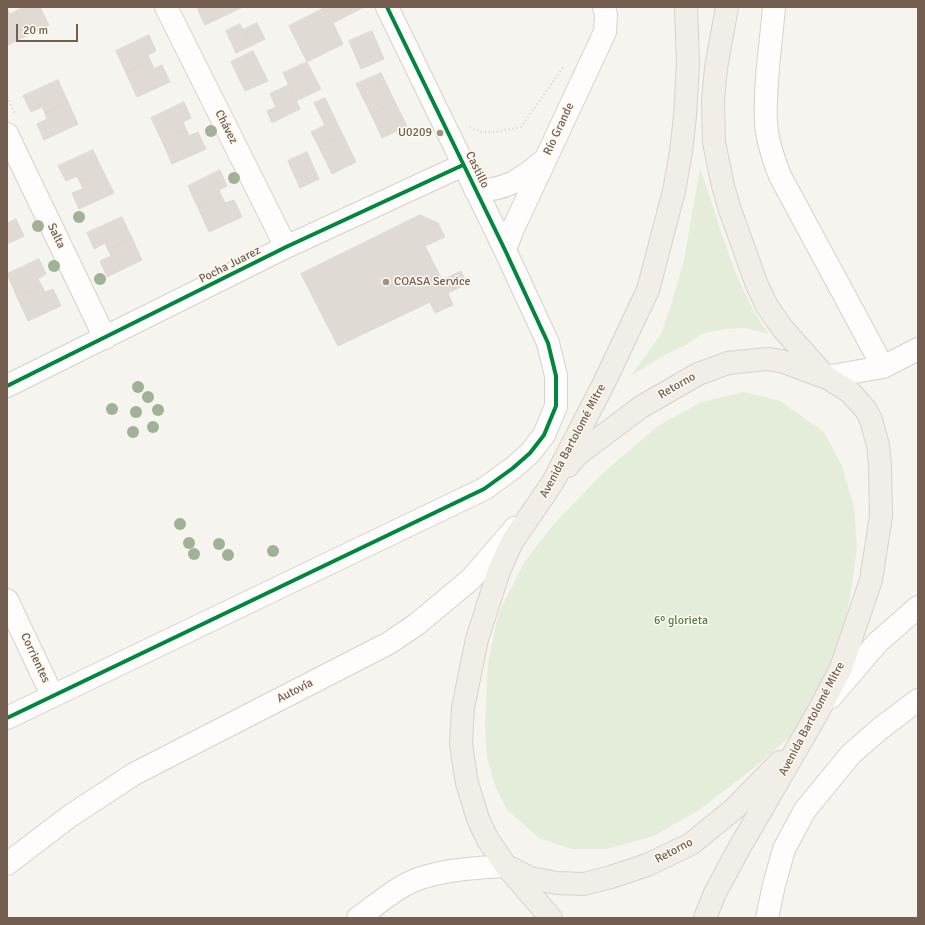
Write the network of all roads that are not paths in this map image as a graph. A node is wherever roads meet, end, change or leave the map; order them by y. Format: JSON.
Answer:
{"nodes":[{"id":1,"x":166,"y":7,"type":"edge"},
{"id":2,"x":387,"y":7,"type":"edge"},
{"id":3,"x":604,"y":7,"type":"edge"},
{"id":4,"x":686,"y":7,"type":"edge"},
{"id":5,"x":728,"y":7,"type":"edge"},
{"id":6,"x":774,"y":7,"type":"edge"},
{"id":7,"x":12,"y":126,"type":"edge"},
{"id":8,"x":545,"y":160,"type":"junction"},
{"id":9,"x":463,"y":165,"type":"junction"},
{"id":10,"x":475,"y":190,"type":"junction"},
{"id":11,"x":286,"y":248,"type":"junction"},
{"id":12,"x":505,"y":250,"type":"junction"},
{"id":13,"x":105,"y":338,"type":"junction"},
{"id":14,"x":918,"y":349,"type":"edge"},
{"id":15,"x":883,"y":367,"type":"junction"},
{"id":16,"x":826,"y":377,"type":"junction"},
{"id":17,"x":7,"y":386,"type":"edge"},
{"id":18,"x":553,"y":482,"type":"junction"},
{"id":19,"x":7,"y":600,"type":"edge"},
{"id":20,"x":918,"y":607,"type":"edge"},
{"id":21,"x":52,"y":695,"type":"junction"},
{"id":22,"x":918,"y":700,"type":"edge"},
{"id":23,"x":818,"y":712,"type":"junction"},
{"id":24,"x":7,"y":718,"type":"edge"},
{"id":25,"x":70,"y":816,"type":"junction"},
{"id":26,"x":7,"y":844,"type":"edge"},
{"id":27,"x":7,"y":864,"type":"edge"},
{"id":28,"x":506,"y":866,"type":"junction"},
{"id":29,"x":358,"y":918,"type":"edge"},
{"id":30,"x":551,"y":918,"type":"edge"},
{"id":31,"x":706,"y":918,"type":"edge"},
{"id":32,"x":767,"y":918,"type":"edge"}],
"edges":[{"from":1,"to":11,"type":"street","name":"Chávez"},
{"from":2,"to":9,"type":"street","name":"Castillo"},
{"from":3,"to":8,"type":"street","name":"Río Grande"},
{"from":4,"to":18,"type":"main road","name":"Avenida Bartolomé Mitre"},
{"from":5,"to":16,"type":"main road","name":"Avenida Bartolomé Mitre"},
{"from":6,"to":15,"type":"street"},
{"from":7,"to":13,"type":"street","name":"Salta"},
{"from":8,"to":10,"type":"street"},
{"from":8,"to":12,"type":"street","name":"Río Grande"},
{"from":9,"to":10,"type":"street","name":"Castillo"},
{"from":9,"to":11,"type":"street","name":"Pocha Juarez"},
{"from":10,"to":12,"type":"street","name":"Castillo"},
{"from":11,"to":13,"type":"street","name":"Pocha Juarez"},
{"from":12,"to":21,"type":"street","name":"Castillo"},
{"from":13,"to":17,"type":"street","name":"Pocha Juarez"},
{"from":14,"to":15,"type":"street"},
{"from":15,"to":16,"type":"street"},
{"from":16,"to":18,"type":"main road","name":"Retorno"},
{"from":16,"to":23,"type":"main road","name":"Avenida Bartolomé Mitre"},
{"from":18,"to":25,"type":"street","name":"Autovía"},
{"from":18,"to":28,"type":"main road","name":"Avenida Bartolomé Mitre"},
{"from":19,"to":21,"type":"street","name":"Corrientes"},
{"from":20,"to":23,"type":"street"},
{"from":21,"to":24,"type":"street","name":"Castillo"},
{"from":22,"to":32,"type":"street"},
{"from":23,"to":28,"type":"main road","name":"Retorno"},
{"from":23,"to":31,"type":"main road","name":"Avenida Bartolomé Mitre"},
{"from":25,"to":26,"type":"street"},
{"from":25,"to":27,"type":"street","name":"Autovía"},
{"from":28,"to":29,"type":"street"},
{"from":28,"to":30,"type":"main road","name":"Avenida Bartolomé Mitre"}]}
